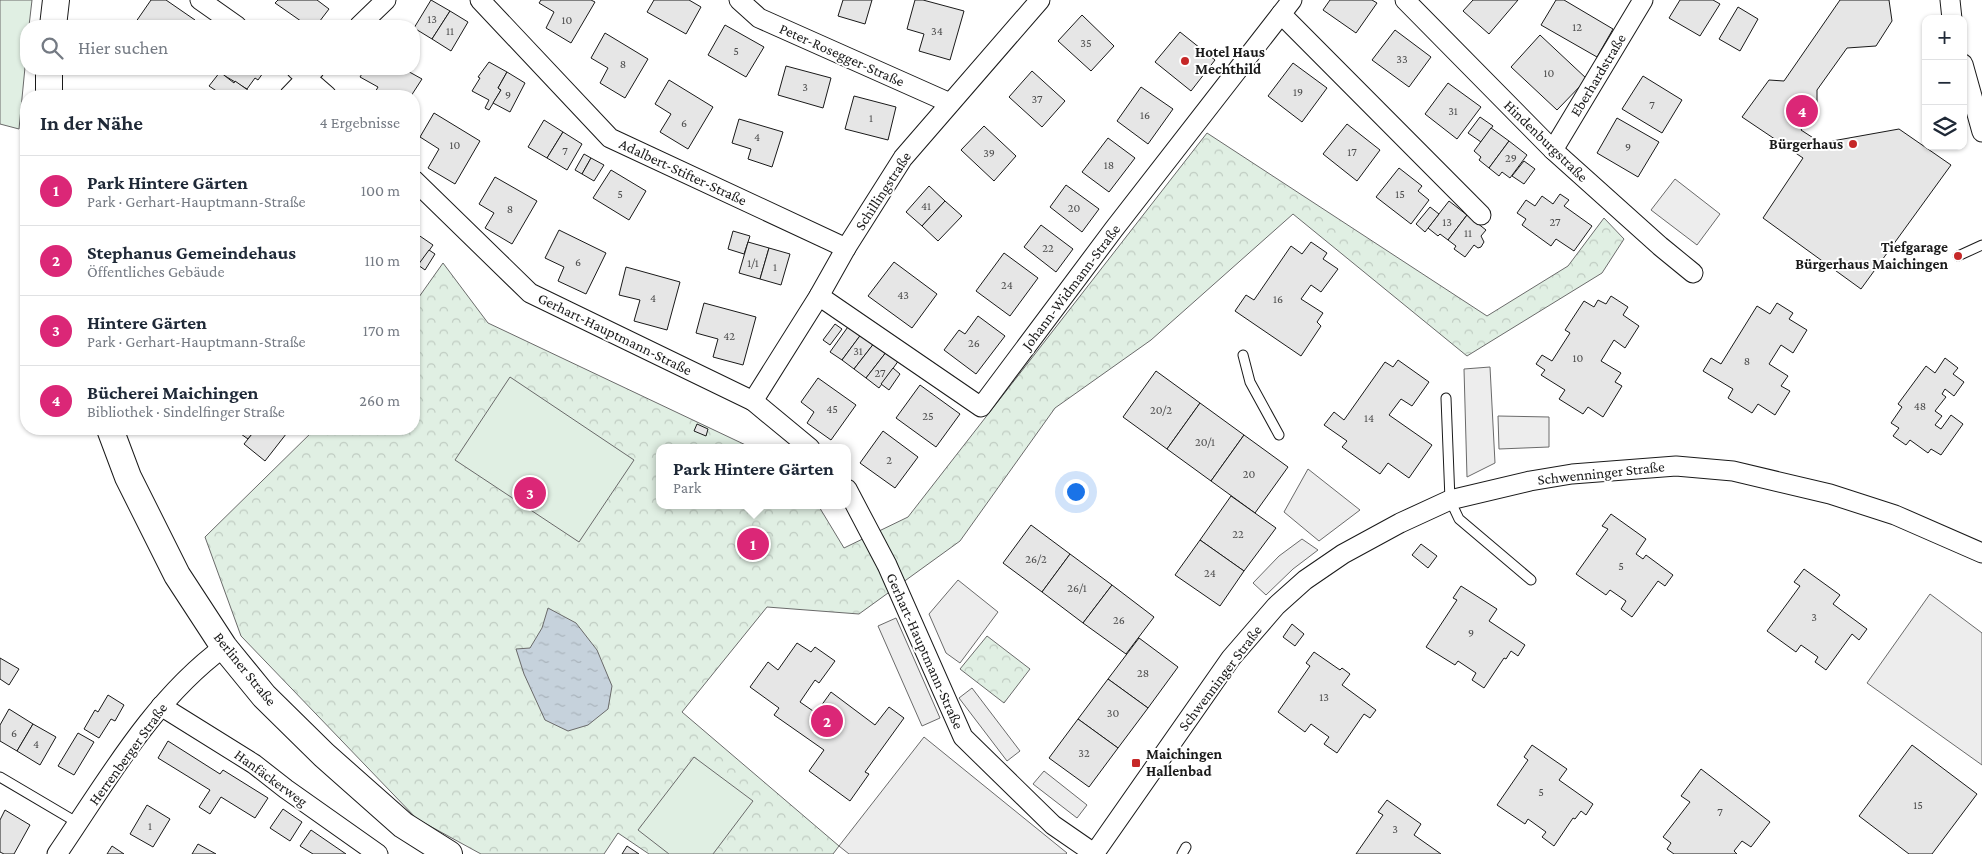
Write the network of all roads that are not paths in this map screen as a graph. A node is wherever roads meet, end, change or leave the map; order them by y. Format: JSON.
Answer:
{"nodes":[{"id":1,"x":56,"y":0,"type":"edge"},
{"id":2,"x":200,"y":0,"type":"edge"},
{"id":3,"x":386,"y":0,"type":"edge"},
{"id":4,"x":480,"y":0,"type":"edge"},
{"id":5,"x":739,"y":0,"type":"edge"},
{"id":6,"x":1040,"y":0,"type":"edge"},
{"id":7,"x":1405,"y":0,"type":"edge"},
{"id":8,"x":1643,"y":0,"type":"edge"},
{"id":9,"x":1950,"y":0,"type":"edge"},
{"id":10,"x":1287,"y":7,"type":"edge"},
{"id":11,"x":1952,"y":15,"type":"edge"},
{"id":12,"x":54,"y":20,"type":"edge"},
{"id":13,"x":228,"y":20,"type":"edge"},
{"id":14,"x":365,"y":20,"type":"edge"},
{"id":15,"x":49,"y":75,"type":"edge"},
{"id":16,"x":303,"y":75,"type":"edge"},
{"id":17,"x":309,"y":75,"type":"edge"},
{"id":18,"x":1967,"y":78,"type":"edge"},
{"id":19,"x":49,"y":90,"type":"edge"},
{"id":20,"x":293,"y":90,"type":"edge"},
{"id":21,"x":322,"y":90,"type":"edge"},
{"id":22,"x":950,"y":103,"type":"junction"},
{"id":23,"x":1982,"y":132,"type":"edge"},
{"id":24,"x":1553,"y":150,"type":"junction"},
{"id":25,"x":420,"y":186,"type":"edge"},
{"id":26,"x":1481,"y":215,"type":"dead end"},
{"id":27,"x":1982,"y":245,"type":"edge"},
{"id":28,"x":846,"y":248,"type":"junction"},
{"id":29,"x":1958,"y":256,"type":"dead end"},
{"id":30,"x":1694,"y":273,"type":"dead end"},
{"id":31,"x":819,"y":296,"type":"junction"},
{"id":32,"x":1243,"y":356,"type":"dead end"},
{"id":33,"x":1446,"y":398,"type":"dead end"},
{"id":34,"x":753,"y":401,"type":"junction"},
{"id":35,"x":112,"y":435,"type":"edge"},
{"id":36,"x":1279,"y":435,"type":"dead end"},
{"id":37,"x":805,"y":444,"type":"edge"},
{"id":38,"x":851,"y":497,"type":"edge"},
{"id":39,"x":1450,"y":500,"type":"junction"},
{"id":40,"x":1982,"y":553,"type":"edge"},
{"id":41,"x":1531,"y":580,"type":"dead end"},
{"id":42,"x":224,"y":646,"type":"junction"},
{"id":43,"x":161,"y":706,"type":"junction"},
{"id":44,"x":0,"y":777,"type":"edge"},
{"id":45,"x":79,"y":823,"type":"junction"},
{"id":46,"x":58,"y":854,"type":"edge"},
{"id":47,"x":378,"y":854,"type":"edge"},
{"id":48,"x":449,"y":854,"type":"edge"},
{"id":49,"x":1095,"y":854,"type":"edge"}],
"edges":[{"from":1,"to":12,"type":"main road"},
{"from":2,"to":13,"type":"street"},
{"from":3,"to":14,"type":"street"},
{"from":4,"to":28,"type":"street","name":"Adalbert-Stifter-Straße"},
{"from":5,"to":22,"type":"street","name":"Peter-Rosegger-Straße"},
{"from":6,"to":22,"type":"street","name":"Schillingstraße"},
{"from":7,"to":24,"type":"street","name":"Hindenburgstraße"},
{"from":8,"to":24,"type":"street","name":"Eberhardstraße"},
{"from":9,"to":11,"type":"street"},
{"from":10,"to":26,"type":"street","name":"Johann-Widmann-Straße"},
{"from":10,"to":31,"type":"street","name":"Johann-Widmann-Straße"},
{"from":15,"to":19,"type":"main road"},
{"from":16,"to":20,"type":"street"},
{"from":17,"to":21,"type":"street"},
{"from":18,"to":23,"type":"street"},
{"from":22,"to":28,"type":"street","name":"Schillingstraße"},
{"from":24,"to":30,"type":"street","name":"Hindenburgstraße"},
{"from":25,"to":34,"type":"street","name":"Gerhart-Hauptmann-Straße"},
{"from":27,"to":29,"type":"lane"},
{"from":28,"to":31,"type":"street","name":"Schillingstraße"},
{"from":31,"to":34,"type":"street","name":"Schillingstraße"},
{"from":32,"to":36,"type":"lane"},
{"from":33,"to":39,"type":"lane"},
{"from":34,"to":37,"type":"street","name":"Gerhart-Hauptmann-Straße"},
{"from":35,"to":42,"type":"main road","name":"Berliner Straße"},
{"from":38,"to":49,"type":"street","name":"Gerhart-Hauptmann-Straße"},
{"from":39,"to":40,"type":"street","name":"Schwenninger Straße"},
{"from":39,"to":41,"type":"lane"},
{"from":39,"to":49,"type":"street","name":"Schwenninger Straße"},
{"from":42,"to":43,"type":"street","name":"Herrenberger Straße"},
{"from":42,"to":48,"type":"main road","name":"Berliner Straße"},
{"from":43,"to":45,"type":"street","name":"Herrenberger Straße"},
{"from":43,"to":47,"type":"street","name":"Hanfäckerweg"},
{"from":44,"to":45,"type":"lane"},
{"from":45,"to":46,"type":"street","name":"Herrenberger Straße"}]}
